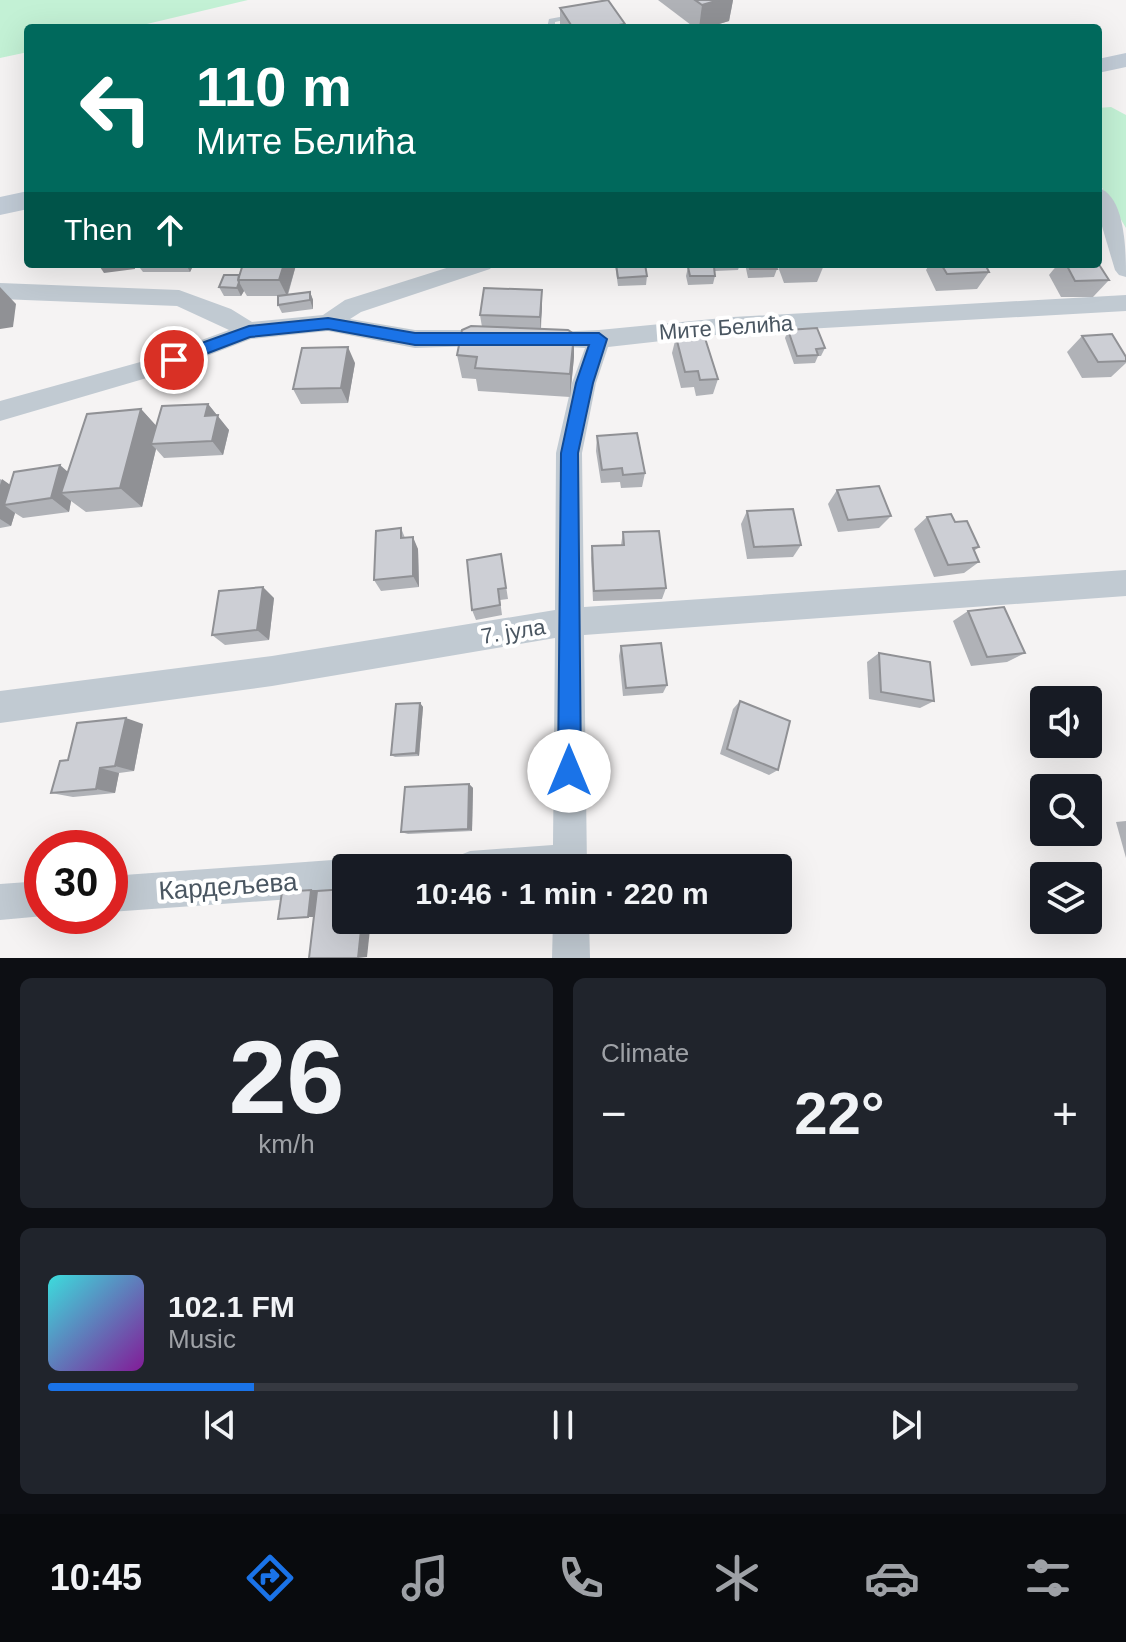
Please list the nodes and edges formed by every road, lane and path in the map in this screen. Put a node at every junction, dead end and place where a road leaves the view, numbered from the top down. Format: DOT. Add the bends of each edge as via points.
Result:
graph roads {
  1 [pos="582,15"];
  2 [pos="552,24"];
  3 [pos="1126,60"];
  4 [pos="1102,65"];
  5 [pos="24,201"];
  6 [pos="1102,202"];
  7 [pos="0,206"];
  8 [pos="471,268"];
  9 [pos="1126,270"];
  10 [pos="0,291"];
  11 [pos="1126,303"];
  12 [pos="328,323"];
  13 [pos="249,331"];
  14 [pos="599,339"];
  15 [pos="0,411"];
  16 [pos="1126,583"];
  17 [pos="568,622"];
  18 [pos="0,707"];
  19 [pos="570,854"];
  20 [pos="332,878"];
  21 [pos="128,893"];
  22 [pos="24,900"];
  23 [pos="0,902"];
  24 [pos="571,934"];
  25 [pos="571,958"];
  1 -- 2 [label="lane"];
  3 -- 4 [label="main road"];
  5 -- 7 [label="main road"];
  6 -- 9 [label="street"];
  8 -- 12 [label="street" via="353,306"];
  10 -- 13 [label="street" via="179,298"];
  11 -- 14 [label="street, Мите Белића" via="733,325"];
  12 -- 13 [label="street"];
  12 -- 14 [label="street, Мите Белића" via="415,339"];
  13 -- 15 [label="street" via="149,369"];
  14 -- 17 [label="street" via="569,453"];
  16 -- 17 [label="street, 7. јула"];
  17 -- 18 [label="street, 7. јула" via="272,671"];
  17 -- 19 [label="street"];
  20 -- 21 [label="street, Кардељева"];
  22 -- 23 [label="street"];
  24 -- 25 [label="street"];
}
